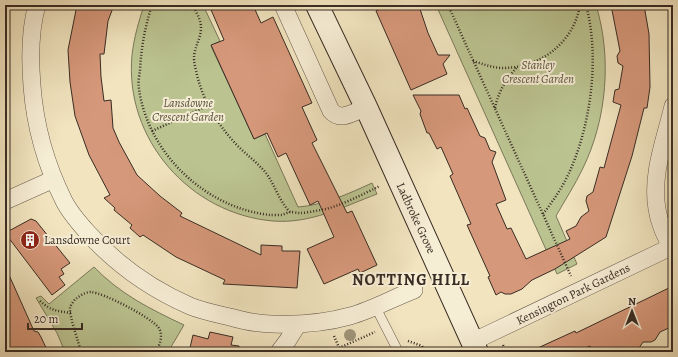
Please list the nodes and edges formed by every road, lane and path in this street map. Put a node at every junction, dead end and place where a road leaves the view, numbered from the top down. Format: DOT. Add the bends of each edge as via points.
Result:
graph roads {
  1 [pos="37,5"];
  2 [pos="152,5"];
  3 [pos="192,5"];
  4 [pos="283,5"];
  5 [pos="317,5"];
  6 [pos="448,5"];
  7 [pos="580,5"];
  8 [pos="586,5"];
  9 [pos="473,61"];
  10 [pos="517,67"];
  11 [pos="207,106"];
  12 [pos="673,106"];
  13 [pos="366,107"];
  14 [pos="495,109"];
  15 [pos="152,131"];
  16 [pos="398,178"];
  17 [pos="54,179"];
  18 [pos="5,201"];
  19 [pos="290,212"];
  20 [pos="543,214"];
  21 [pos="672,246"];
  22 [pos="414,290"];
  23 [pos="579,291"];
  24 [pos="40,301"];
  25 [pos="375,306"];
  26 [pos="71,313"];
  27 [pos="298,324"];
  28 [pos="474,347"];
  29 [pos="397,349"];
  30 [pos="81,352"];
  31 [pos="155,352"];
  32 [pos="279,352"];
  1 -- 17 [label="street" via="32,47 33,105 38,133"];
  2 -- 15 [label="path" via="140,56 139,88"];
  3 -- 11 [label="path" via="201,27 194,53 194,65"];
  4 -- 13 [label="street" via="331,111 342,116"];
  5 -- 13 [label="main road, Ladbroke Grove"];
  6 -- 9 [label="path"];
  7 -- 10 [label="path" via="568,36 557,48 547,56"];
  8 -- 20 [label="path" via="592,62 584,134 569,173"];
  9 -- 10 [label="path" via="502,68"];
  9 -- 14 [label="path"];
  10 -- 14 [label="path" via="501,88"];
  11 -- 15 [label="path"];
  11 -- 19 [label="path" via="236,144 266,174"];
  12 -- 21 [label="street" via="655,181 657,210 662,230"];
  13 -- 16 [label="main road, Ladbroke Grove"];
  14 -- 20 [label="path"];
  15 -- 19 [label="path" via="167,156 184,174 224,202 270,215"];
  16 -- 19 [label="path" via="322,210"];
  16 -- 28 [label="main road, Ladbroke Grove"];
  17 -- 18 [label="street"];
  17 -- 27 [label="street" via="79,223 97,243 118,263 168,295 191,306 247,321"];
  20 -- 23 [label="path"];
  21 -- 23 [label="street, Kensington Park Gardens"];
  22 -- 25 [label="street"];
  23 -- 28 [label="street, Kensington Park Gardens"];
  24 -- 26 [label="path" via="54,311"];
  25 -- 27 [label="street" via="326,321"];
  25 -- 29 [label="lane"];
  26 -- 30 [label="path"];
  26 -- 31 [label="path" via="70,307 80,295 90,292 114,299 159,328 161,337"];
  27 -- 32 [label="street"];
}
